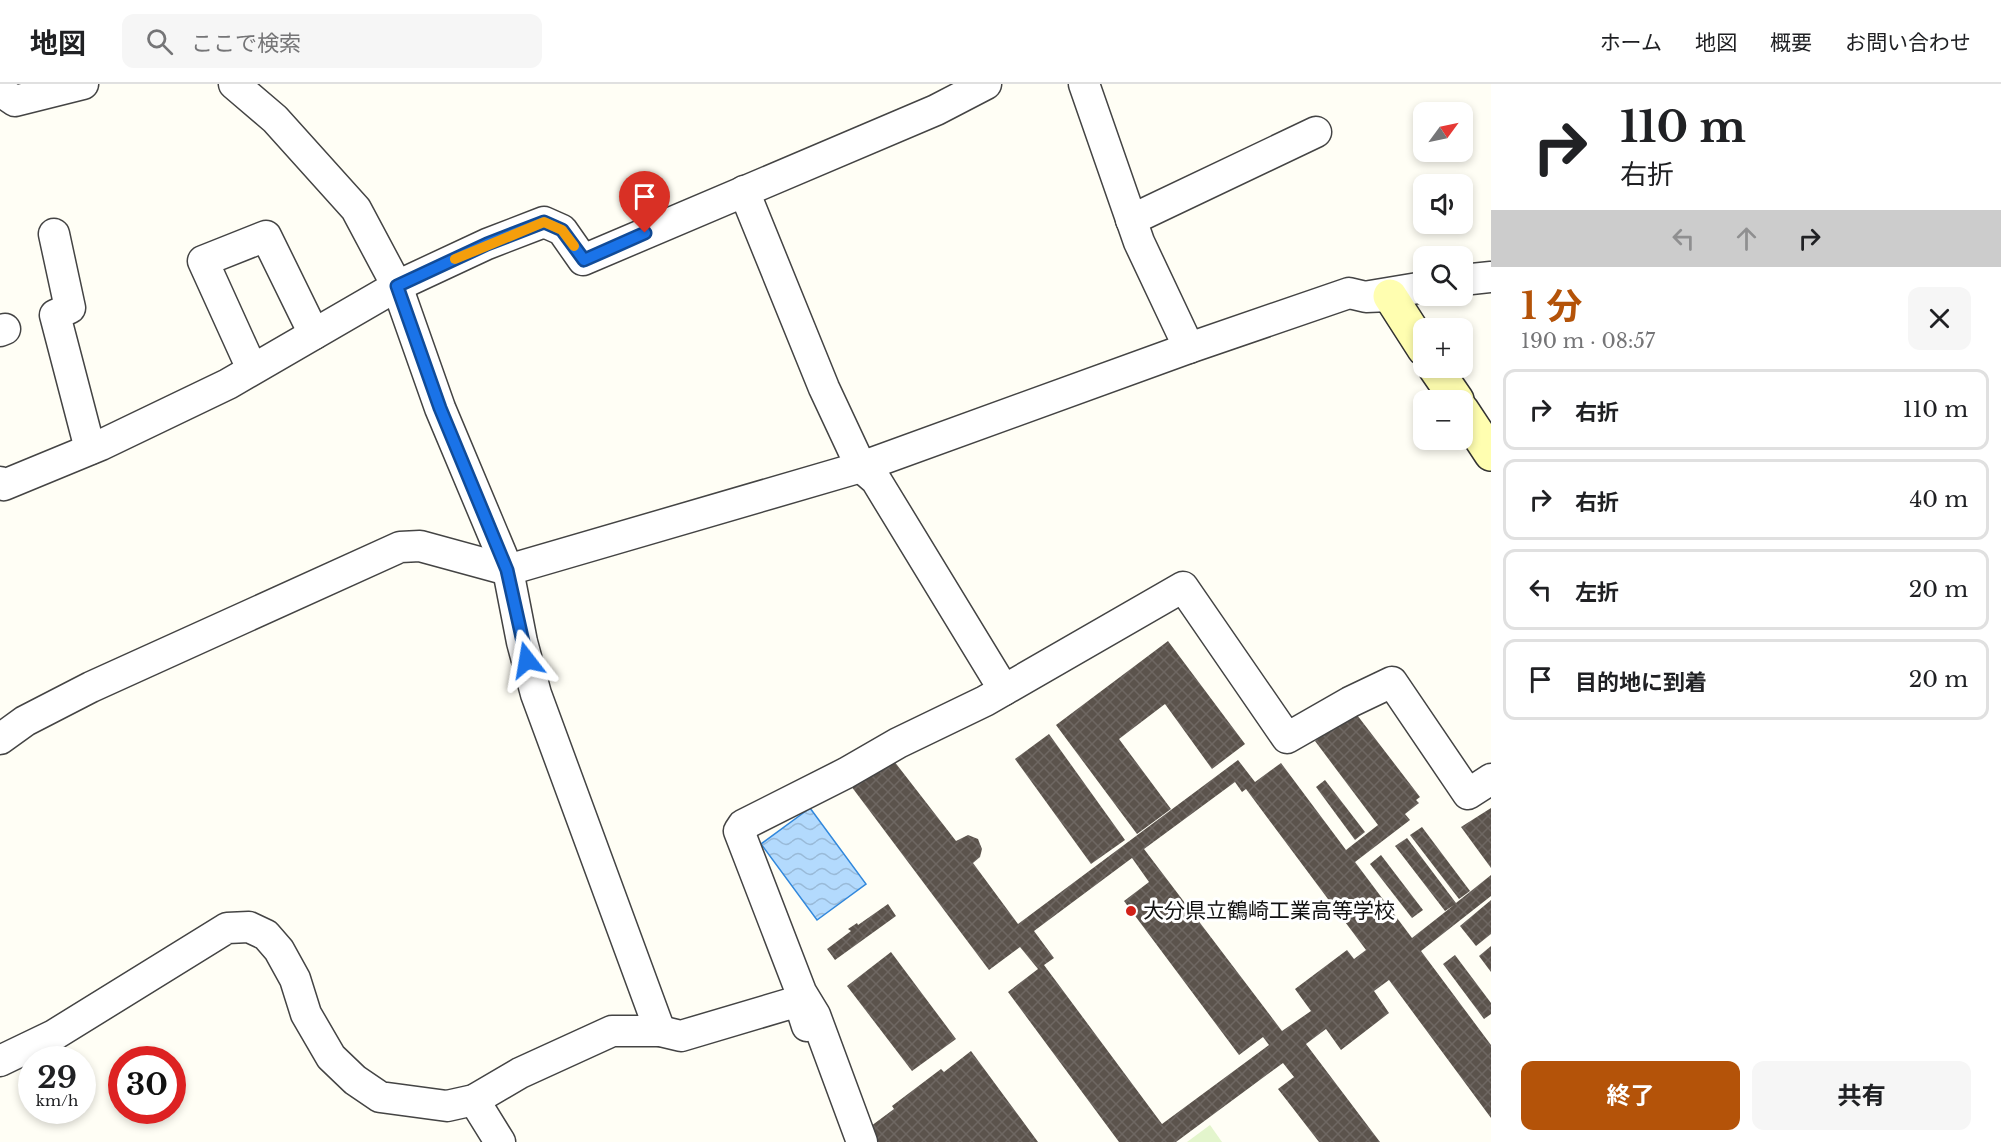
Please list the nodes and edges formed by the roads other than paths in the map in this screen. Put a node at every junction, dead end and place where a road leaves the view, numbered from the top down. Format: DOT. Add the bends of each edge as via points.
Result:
graph roads {
  1 [pos="83,84"];
  2 [pos="234,84"];
  3 [pos="986,84"];
  4 [pos="1084,84"];
  5 [pos="5,104"];
  6 [pos="1316,132"];
  7 [pos="744,191"];
  8 [pos="1131,220"];
  9 [pos="54,234"];
  10 [pos="1491,277"];
  11 [pos="1473,279"];
  12 [pos="397,286"];
  13 [pos="1413,288"];
  14 [pos="1378,296"];
  15 [pos="314,334"];
  16 [pos="1413,336"];
  17 [pos="1189,348"];
  18 [pos="252,369"];
  19 [pos="1473,427"];
  20 [pos="90,449"];
  21 [pos="1491,454"];
  22 [pos="861,467"];
  23 [pos="0,482"];
  24 [pos="507,570"];
  25 [pos="1004,690"];
  26 [pos="0,739"];
  27 [pos="1491,779"];
  28 [pos="660,1031"];
  29 [pos="0,1061"];
  30 [pos="474,1100"];
  31 [pos="500,1142"];
  32 [pos="849,1142"];
  33 [pos="862,1142"];
  1 -- 5 [label="street"];
  2 -- 12 [label="street" via="275,119 356,209"];
  3 -- 7 [label="street" via="936,110"];
  4 -- 8 [label="street"];
  6 -- 8 [label="street"];
  7 -- 12 [label="street" via="584,260 562,230 544,222"];
  7 -- 22 [label="street" via="824,388"];
  8 -- 17 [label="street"];
  9 -- 20 [label="street" via="70,308 55,315"];
  10 -- 11 [label="street"];
  12 -- 15 [label="street"];
  12 -- 24 [label="street" via="440,408"];
  13 -- 14 [label="street"];
  14 -- 16 [label="street"];
  14 -- 17 [label="street" via="1349,293"];
  15 -- 18 [label="street"];
  15 -- 18 [label="street" via="266,236 203,261"];
  17 -- 22 [label="street"];
  18 -- 20 [label="street"];
  19 -- 21 [label="street"];
  20 -- 23 [label="street" via="4,485"];
  22 -- 24 [label="street"];
  22 -- 25 [label="street" via="876,480"];
  24 -- 26 [label="street" via="420,546 400,547 91,687 25,721"];
  24 -- 28 [label="street" via="536,694"];
  25 -- 27 [label="street" via="1183,587 1287,738 1392,682 1468,794"];
  25 -- 33 [label="street" via="742,825 739,831 801,992 815,1015"];
  28 -- 30 [label="street" via="612,1031 520,1072"];
  28 -- 32 [label="street" via="681,1036 799,1001"];
  29 -- 30 [label="street" via="54,1035 227,927 249,927 266,935 279,950 295,979 306,1014 331,1057 355,1080 380,1097 447,1106"];
  30 -- 31 [label="street"];
}
